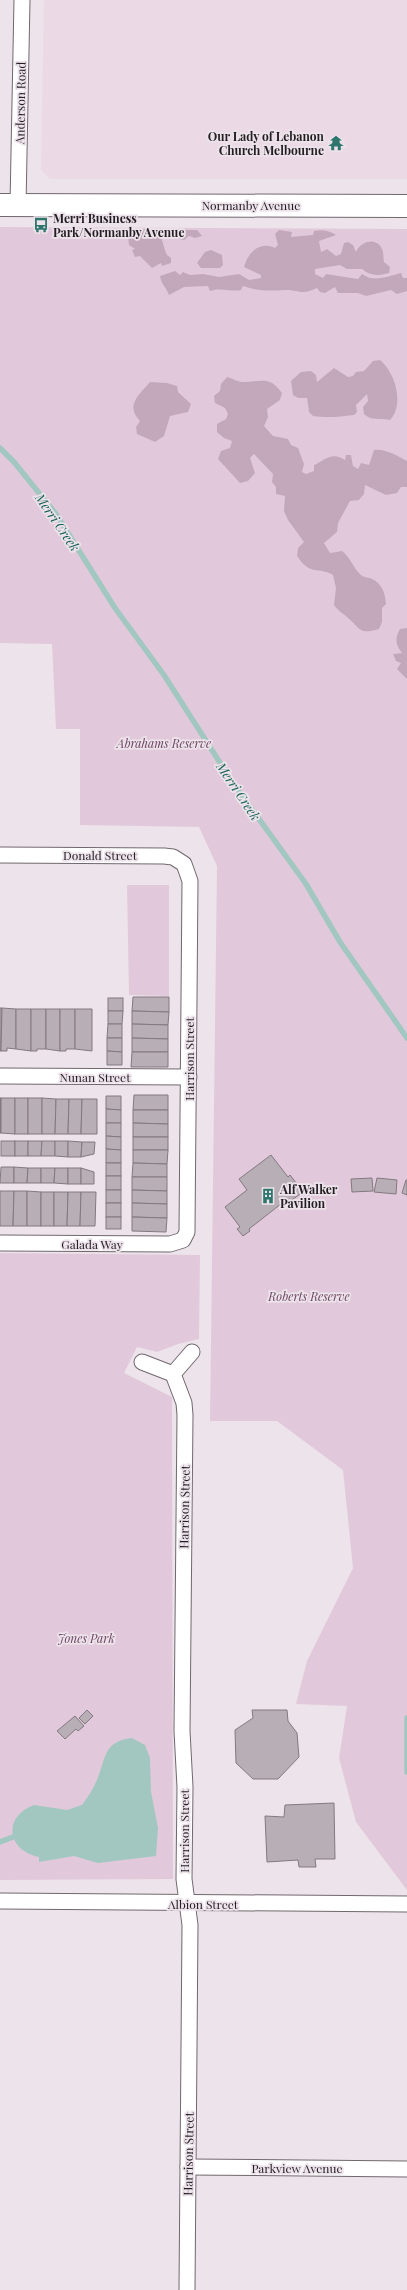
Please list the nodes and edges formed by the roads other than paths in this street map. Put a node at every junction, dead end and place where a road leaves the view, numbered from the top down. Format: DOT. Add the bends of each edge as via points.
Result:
graph roads {
  1 [pos="22,0"];
  2 [pos="9,205"];
  3 [pos="407,206"];
  4 [pos="0,855"];
  5 [pos="190,877"];
  6 [pos="0,1076"];
  7 [pos="189,1077"];
  8 [pos="183,1240"];
  9 [pos="0,1243"];
  10 [pos="192,1352"];
  11 [pos="142,1362"];
  12 [pos="173,1374"];
  13 [pos="0,1901"];
  14 [pos="187,1903"];
  15 [pos="407,1904"];
  16 [pos="188,2167"];
  17 [pos="407,2168"];
  18 [pos="187,2290"];
  1 -- 2 [label="street, Anderson Road"];
  2 -- 3 [label="main road, Normanby Avenue"];
  4 -- 5 [label="street, Donald Street" via="173,857 184,864"];
  5 -- 7 [label="street, Harrison Street"];
  6 -- 7 [label="street, Nunan Street"];
  7 -- 8 [label="street, Harrison Street" via="187,1228"];
  8 -- 9 [label="street, Galada Way" via="170,1244"];
  10 -- 12 [label="street"];
  11 -- 12 [label="street"];
  12 -- 14 [label="street, Harrison Street" via="184,1403 185,1415 182,1731 184,1879"];
  13 -- 14 [label="street, Albion Street"];
  14 -- 15 [label="street, Albion Street"];
  14 -- 16 [label="street, Harrison Street" via="190,1925"];
  16 -- 17 [label="street, Parkview Avenue"];
  16 -- 18 [label="street, Harrison Street"];
}
